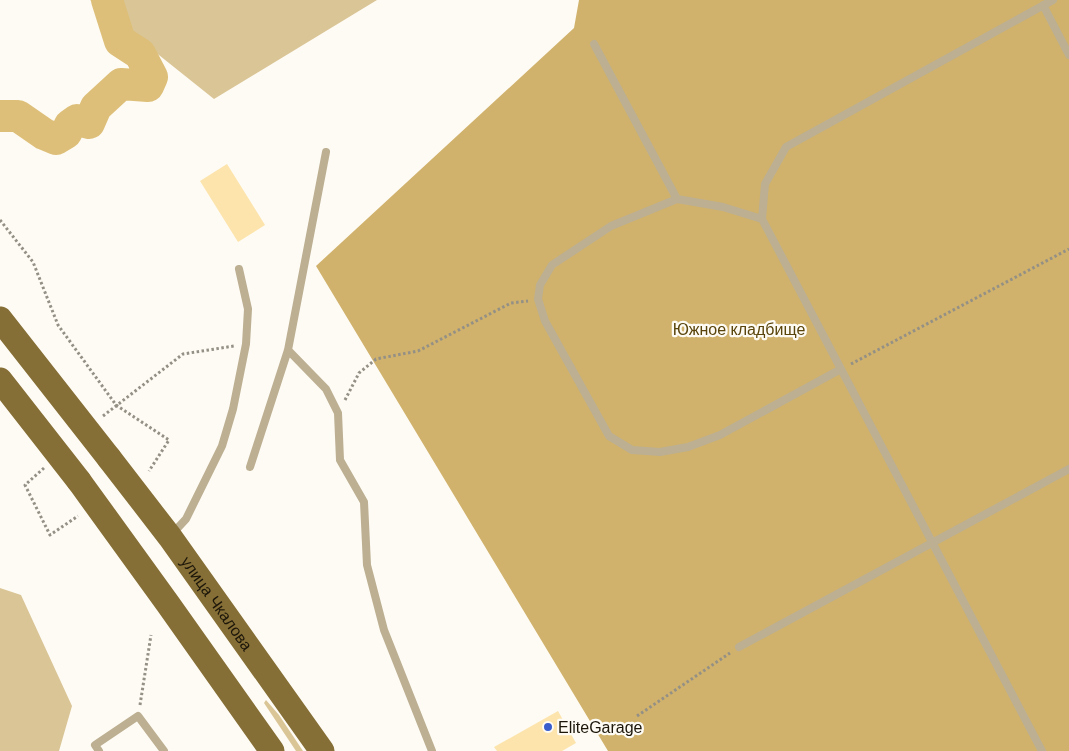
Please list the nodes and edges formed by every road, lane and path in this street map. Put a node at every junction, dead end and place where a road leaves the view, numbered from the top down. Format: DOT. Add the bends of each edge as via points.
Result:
graph roads {
  1 [pos="1053,0"];
  2 [pos="1043,5"];
  3 [pos="594,44"];
  4 [pos="1069,55"];
  5 [pos="326,152"];
  6 [pos="677,199"];
  7 [pos="762,219"];
  8 [pos="0,220"];
  9 [pos="1069,250"];
  10 [pos="239,269"];
  11 [pos="538,300"];
  12 [pos="0,319"];
  13 [pos="288,350"];
  14 [pos="841,369"];
  15 [pos="0,380"];
  16 [pos="338,413"];
  17 [pos="250,467"];
  18 [pos="1069,469"];
  19 [pos="149,471"];
  20 [pos="170,536"];
  21 [pos="933,543"];
  22 [pos="151,635"];
  23 [pos="739,647"];
  24 [pos="138,716"];
  25 [pos="637,716"];
  26 [pos="99,751"];
  27 [pos="164,751"];
  28 [pos="272,751"];
  29 [pos="322,751"];
  30 [pos="432,751"];
  31 [pos="1042,751"];
  1 -- 2 [label="lane"];
  2 -- 4 [label="lane"];
  2 -- 7 [label="lane" via="786,147 764,184"];
  3 -- 6 [label="lane"];
  5 -- 13 [label="lane"];
  6 -- 7 [label="lane" via="723,207"];
  6 -- 11 [label="lane" via="611,226 552,265 540,285"];
  7 -- 14 [label="lane"];
  8 -- 19 [label="path" via="33,262 58,325 116,405 170,440"];
  9 -- 14 [label="path"];
  10 -- 20 [label="lane" via="248,309 247,335 233,409 222,446 196,500 186,519"];
  11 -- 14 [label="lane" via="545,321 609,436 632,450 660,452 720,436"];
  11 -- 16 [label="path" via="511,303 418,351 376,359 360,373"];
  12 -- 20 [label="main road, улица Чкалова, bridge"];
  13 -- 16 [label="lane" via="326,389"];
  13 -- 17 [label="lane"];
  14 -- 21 [label="lane"];
  15 -- 28 [label="main road, bridge" via="79,481"];
  16 -- 30 [label="lane" via="340,460 364,502 367,565 384,630"];
  18 -- 21 [label="lane"];
  20 -- 29 [label="main road, улица Чкалова"];
  21 -- 23 [label="lane"];
  21 -- 31 [label="lane"];
  22 -- 24 [label="path"];
  23 -- 25 [label="path"];
  24 -- 26 [label="lane" via="95,745"];
  24 -- 27 [label="lane"];
}
